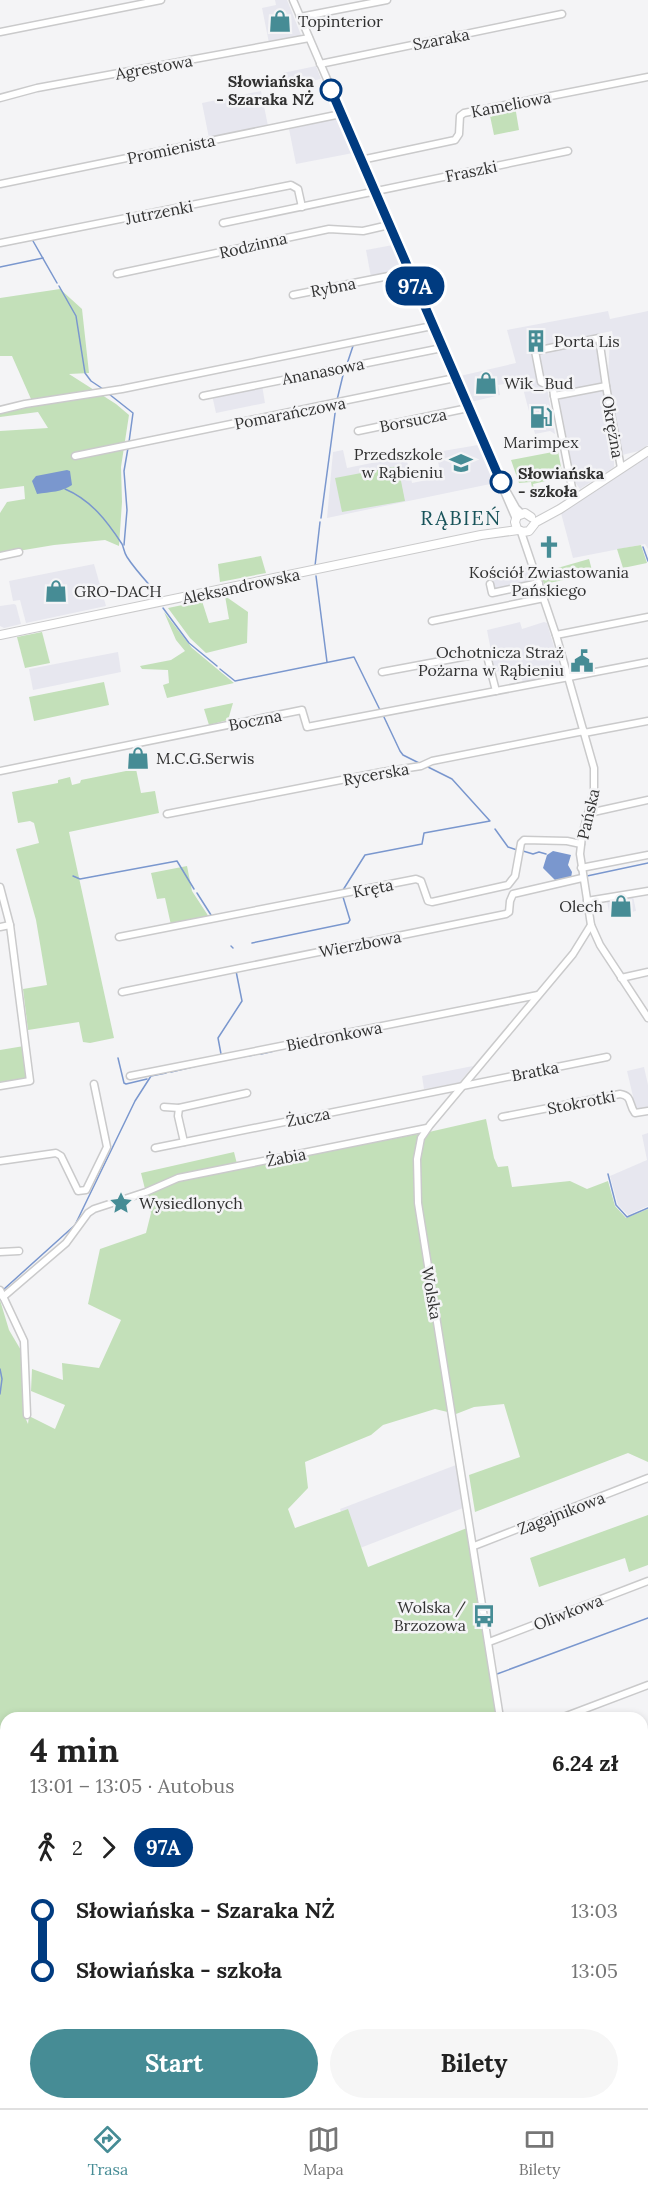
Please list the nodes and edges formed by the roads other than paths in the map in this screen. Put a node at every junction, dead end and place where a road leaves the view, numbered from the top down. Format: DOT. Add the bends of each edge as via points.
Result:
graph roads {
  1 [pos="161,0"];
  2 [pos="292,0"];
  3 [pos="387,0"];
  4 [pos="562,14"];
  5 [pos="300,17"];
  6 [pos="0,32"];
  7 [pos="309,38"];
  8 [pos="320,64"];
  9 [pos="648,77"];
  10 [pos="0,98"];
  11 [pos="341,114"];
  12 [pos="568,151"];
  13 [pos="361,160"];
  14 [pos="0,184"];
  15 [pos="375,191"];
  16 [pos="302,207"];
  17 [pos="223,223"];
  18 [pos="389,225"];
  19 [pos="0,243"];
  20 [pos="409,272"];
  21 [pos="117,274"];
  22 [pos="293,295"];
  23 [pos="432,326"];
  24 [pos="442,348"];
  25 [pos="455,378"];
  26 [pos="606,386"];
  27 [pos="203,396"];
  28 [pos="554,396"];
  29 [pos="468,408"];
  30 [pos="0,410"];
  31 [pos="358,431"];
  32 [pos="648,451"];
  33 [pos="75,456"];
  34 [pos="621,468"];
  35 [pos="574,498"];
  36 [pos="523,523"];
  37 [pos="19,552"];
  38 [pos="0,556"];
  39 [pos="539,583"];
  40 [pos="490,584"];
  41 [pos="544,598"];
  42 [pos="648,617"];
  43 [pos="432,621"];
  44 [pos="0,635"];
  45 [pos="556,635"];
  46 [pos="648,662"];
  47 [pos="382,672"];
  48 [pos="568,678"];
  49 [pos="496,691"];
  50 [pos="648,721"];
  51 [pos="584,732"];
  52 [pos="0,771"];
  53 [pos="648,800"];
  54 [pos="589,813"];
  55 [pos="167,814"];
  56 [pos="581,844"];
  57 [pos="648,855"];
  58 [pos="580,868"];
  59 [pos="582,878"];
  60 [pos="0,887"];
  61 [pos="648,891"];
  62 [pos="587,901"];
  63 [pos="10,925"];
  64 [pos="591,925"];
  65 [pos="0,927"];
  66 [pos="118,937"];
  67 [pos="648,972"];
  68 [pos="621,978"];
  69 [pos="122,992"];
  70 [pos="538,995"];
  71 [pos="648,1018"];
  72 [pos="607,1056"];
  73 [pos="129,1076"];
  74 [pos="94,1084"];
  75 [pos="0,1086"];
  76 [pos="462,1086"];
  77 [pos="247,1094"];
  78 [pos="164,1107"];
  79 [pos="179,1108"];
  80 [pos="648,1111"];
  81 [pos="502,1118"];
  82 [pos="427,1128"];
  83 [pos="184,1142"];
  84 [pos="155,1148"];
  85 [pos="0,1161"];
  86 [pos="20,1251"];
  87 [pos="0,1252"];
  88 [pos="1,1293"];
  89 [pos="27,1414"];
  90 [pos="648,1478"];
  91 [pos="474,1546"];
  92 [pos="648,1581"];
  93 [pos="489,1642"];
  94 [pos="648,1684"];
  95 [pos="499,1712"];
  96 [pos="576,1712"];
  1 -- 6 [label="street"];
  2 -- 5 [label="street, Pańska"];
  3 -- 5 [label="street"];
  4 -- 8 [label="street, Szaraka"];
  5 -- 7 [label="street, Pańska"];
  7 -- 8 [label="street, Pańska"];
  7 -- 10 [label="street, Agrestowa"];
  8 -- 11 [label="street, Pańska"];
  9 -- 13 [label="street, Kameliowa" via="464,113 455,140"];
  11 -- 13 [label="street, Pańska"];
  11 -- 14 [label="street, Promienista"];
  12 -- 15 [label="street, Fraszki"];
  13 -- 15 [label="street, Pańska"];
  15 -- 16 [label="street"];
  15 -- 18 [label="street, Pańska"];
  16 -- 17 [label="street"];
  16 -- 19 [label="street, Jutrzenki" via="298,189 291,185"];
  18 -- 20 [label="street, Pańska"];
  18 -- 21 [label="street, Rodzinna" via="363,231 329,229"];
  20 -- 22 [label="street, Rybna"];
  20 -- 23 [label="street, Pańska"];
  23 -- 24 [label="street, Pańska"];
  23 -- 30 [label="street"];
  24 -- 25 [label="street, Pańska"];
  24 -- 27 [label="street, Ananasowa"];
  25 -- 29 [label="street, Pańska"];
  25 -- 33 [label="street, Pomarańczowa"];
  26 -- 28 [label="street, Okrężna"];
  26 -- 28 [label="street, Okrężna" via="599,338 535,351 541,382 553,388"];
  26 -- 34 [label="street, Okrężna"];
  28 -- 35 [label="street, Okrężna"];
  29 -- 31 [label="street, Borsucza"];
  29 -- 36 [label="street, Pańska"];
  32 -- 34 [label="main road, Aleksandrowska"];
  34 -- 35 [label="main road, Aleksandrowska"];
  35 -- 36 [label="main road, Aleksandrowska" via="560,509"];
  36 -- 39 [label="street, Pańska"];
  36 -- 44 [label="main road, Aleksandrowska"];
  37 -- 38 [label="street"];
  39 -- 40 [label="street" via="492,593"];
  39 -- 41 [label="street, Pańska"];
  41 -- 43 [label="street"];
  41 -- 45 [label="street, Pańska"];
  42 -- 45 [label="street"];
  45 -- 48 [label="street, Pańska"];
  46 -- 48 [label="street, Boczna"];
  47 -- 49 [label="street" via="484,653"];
  48 -- 49 [label="street, Boczna"];
  48 -- 51 [label="street, Pańska"];
  49 -- 52 [label="street, Boczna" via="307,727 302,710"];
  50 -- 51 [label="street, Rycerska"];
  51 -- 54 [label="street, Pańska" via="596,780"];
  51 -- 55 [label="street, Rycerska"];
  53 -- 54 [label="street"];
  54 -- 56 [label="street, Pańska"];
  56 -- 58 [label="street, Pańska"];
  56 -- 66 [label="street, Kręta" via="524,840 515,876 508,885 432,902 416,879"];
  57 -- 58 [label="street"];
  58 -- 59 [label="street, Pańska"];
  59 -- 62 [label="street, Pańska"];
  59 -- 69 [label="street, Wierzbowa" via="513,894 506,914"];
  60 -- 63 [label="street"];
  61 -- 62 [label="street"];
  62 -- 64 [label="street, Pańska"];
  63 -- 65 [label="street"];
  63 -- 75 [label="street" via="30,1081"];
  64 -- 68 [label="street, Pańska"];
  64 -- 70 [label="street, Wolska"];
  67 -- 68 [label="street"];
  68 -- 71 [label="street, Pańska"];
  70 -- 73 [label="street, Biedronkowa"];
  70 -- 76 [label="street, Wolska"];
  72 -- 76 [label="street, Bratka"];
  74 -- 85 [label="street" via="108,1147 86,1190 78,1191 56,1153"];
  76 -- 82 [label="street, Wolska"];
  76 -- 83 [label="street, Żucza"];
  77 -- 79 [label="street"];
  78 -- 79 [label="street"];
  79 -- 83 [label="street"];
  80 -- 81 [label="street, Stokrotki" via="634,1113 630,1099 620,1094"];
  82 -- 88 [label="street, Żabia" via="178,1178 94,1209 66,1243"];
  82 -- 91 [label="street, Wolska" via="417,1159 418,1203"];
  83 -- 84 [label="street, Żucza"];
  86 -- 87 [label="street"];
  88 -- 89 [label="street" via="24,1341"];
  90 -- 91 [label="street, Zagajnikowa"];
  91 -- 93 [label="street, Wolska"];
  92 -- 93 [label="street, Oliwkowa"];
  93 -- 95 [label="street, Wolska"];
  94 -- 96 [label="street"];
}
